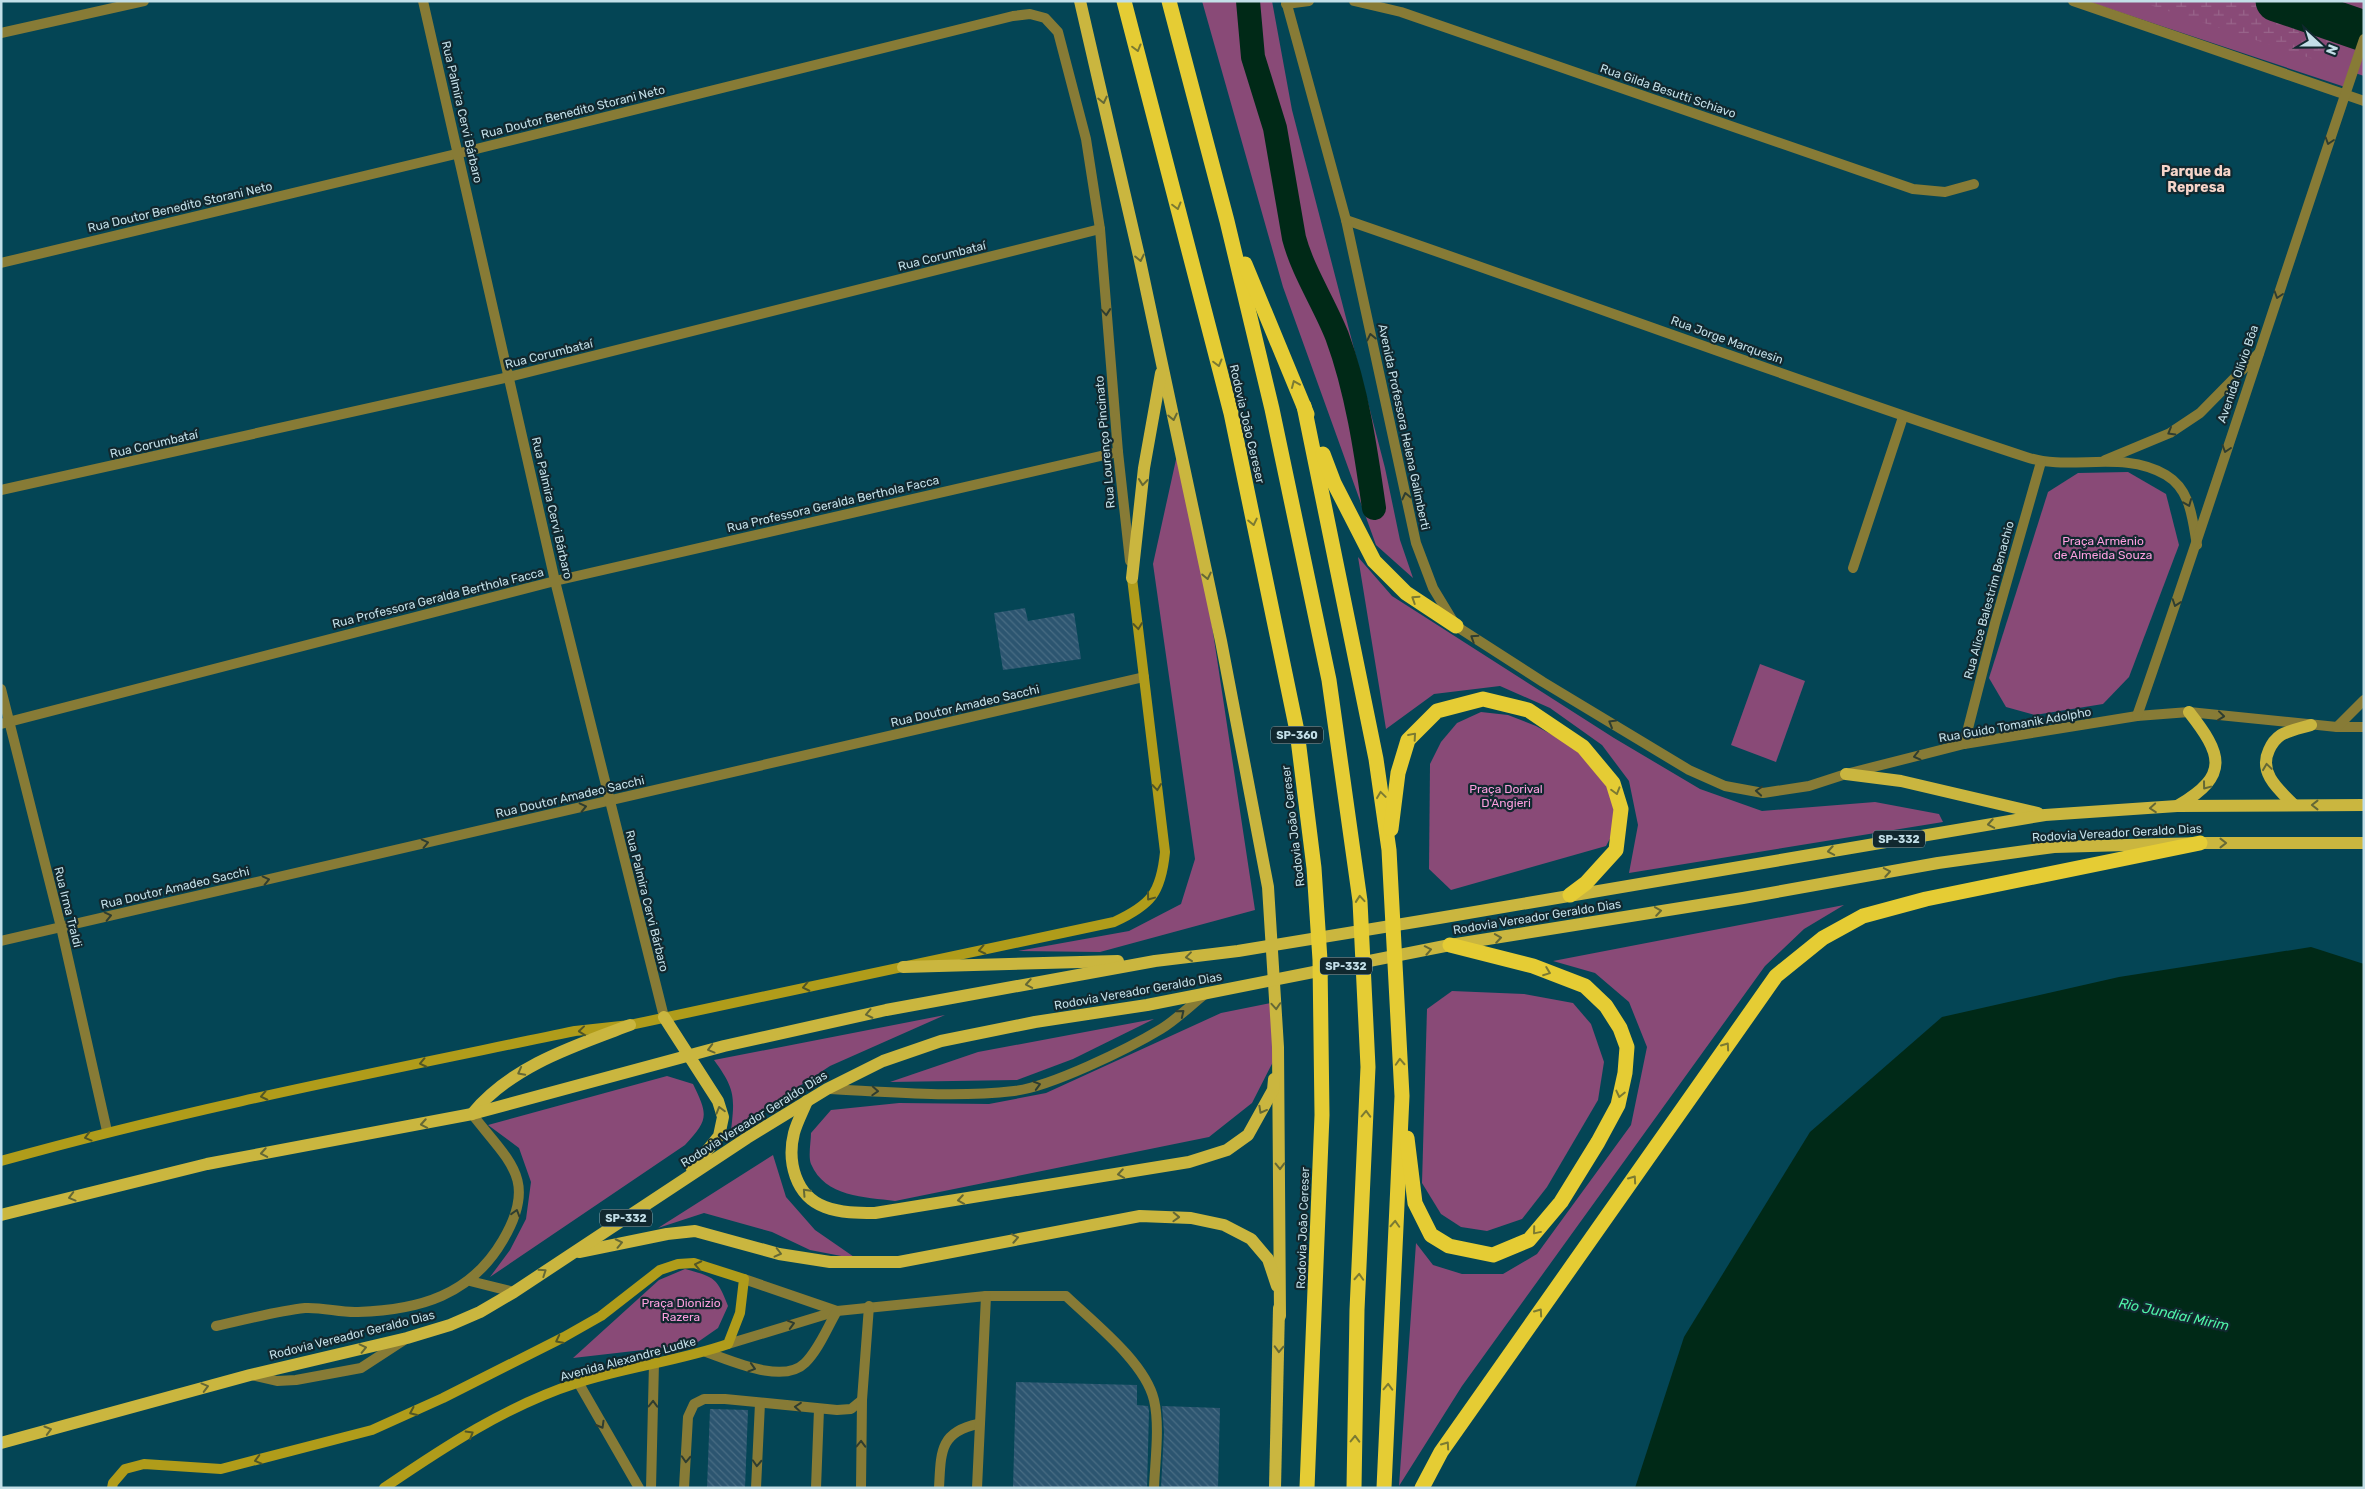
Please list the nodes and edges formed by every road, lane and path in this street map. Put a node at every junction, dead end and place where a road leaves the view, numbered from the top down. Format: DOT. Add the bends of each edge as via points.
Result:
graph roads {
  1 [pos="144,1"];
  2 [pos="424,1"];
  3 [pos="1080,1"];
  4 [pos="1124,1"];
  5 [pos="1169,1"];
  6 [pos="1309,1"];
  7 [pos="1354,1"];
  8 [pos="2073,1"];
  9 [pos="1286,3"];
  10 [pos="1058,32"];
  11 [pos="1,33"];
  12 [pos="2364,39"];
  13 [pos="2345,94"];
  14 [pos="2364,101"];
  15 [pos="460,154"];
  16 [pos="1974,184"];
  17 [pos="1346,220"];
  18 [pos="1227,221"];
  19 [pos="1100,229"];
  20 [pos="1,263"];
  21 [pos="2259,353"];
  22 [pos="1162,365"];
  23 [pos="509,377"];
  24 [pos="1304,406"];
  25 [pos="1903,417"];
  26 [pos="1118,452"];
  27 [pos="2104,460"];
  28 [pos="2041,462"];
  29 [pos="1,490"];
  30 [pos="2197,545"];
  31 [pos="1853,568"];
  32 [pos="1132,578"];
  33 [pos="556,581"];
  34 [pos="1456,626"];
  35 [pos="1144,677"];
  36 [pos="1,689"];
  37 [pos="2364,700"];
  38 [pos="2189,712"];
  39 [pos="2137,716"];
  40 [pos="5,723"];
  41 [pos="2311,725"];
  42 [pos="2337,727"];
  43 [pos="2364,727"];
  44 [pos="1964,744"];
  45 [pos="1654,748"];
  46 [pos="1846,774"];
  47 [pos="608,801"];
  48 [pos="2294,805"];
  49 [pos="2364,805"];
  50 [pos="2177,806"];
  51 [pos="2046,815"];
  52 [pos="2200,843"];
  53 [pos="2364,843"];
  54 [pos="1389,850"];
  55 [pos="1570,896"];
  56 [pos="61,927"];
  57 [pos="1,941"];
  58 [pos="1450,945"];
  59 [pos="1155,961"];
  60 [pos="903,966"];
  61 [pos="1206,993"];
  62 [pos="664,1017"];
  63 [pos="630,1026"];
  64 [pos="1278,1047"];
  65 [pos="687,1055"];
  66 [pos="827,1089"];
  67 [pos="1402,1096"];
  68 [pos="808,1101"];
  69 [pos="472,1114"];
  70 [pos="108,1131"];
  71 [pos="1,1161"];
  72 [pos="683,1180"];
  73 [pos="1,1216"];
  74 [pos="571,1253"];
  75 [pos="744,1279"];
  76 [pos="470,1281"];
  77 [pos="514,1292"];
  78 [pos="986,1296"];
  79 [pos="869,1306"];
  80 [pos="837,1311"];
  81 [pos="1280,1316"];
  82 [pos="216,1326"];
  83 [pos="407,1338"];
  84 [pos="728,1344"];
  85 [pos="706,1352"];
  86 [pos="654,1364"];
  87 [pos="250,1374"];
  88 [pos="578,1382"];
  89 [pos="862,1400"];
  90 [pos="760,1403"];
  91 [pos="819,1409"];
  92 [pos="978,1424"];
  93 [pos="1,1443"];
  94 [pos="112,1488"];
  95 [pos="384,1488"];
  96 [pos="639,1488"];
  97 [pos="651,1488"];
  98 [pos="684,1488"];
  99 [pos="756,1488"];
  100 [pos="816,1488"];
  101 [pos="861,1488"];
  102 [pos="939,1488"];
  103 [pos="977,1488"];
  104 [pos="1154,1488"];
  105 [pos="1275,1488"];
  106 [pos="1306,1488"];
  107 [pos="1354,1488"];
  108 [pos="1384,1488"];
  109 [pos="1422,1488"];
  1 -- 11 [label="street"];
  2 -- 15 [label="street, Rua Palmira Cervi Bárbaro"];
  3 -- 22 [label="main road, one-way"];
  4 -- 106 [label="highway, Rodovia João Cereser / SP-360, one-way" via="1231,412 1297,731 1314,868 1320,960 1322,1115"];
  5 -- 18 [label="highway, SP-360"];
  6 -- 9 [label="street"];
  7 -- 16 [label="street, Rua Gilda Besutti Schiavo" via="1410,16 1913,188 1945,192"];
  8 -- 13 [label="street"];
  9 -- 17 [label="street, Avenida Professora Helena Galimberti"];
  10 -- 15 [label="street, Rua Doutor Benedito Storani Neto" via="1045,18 1030,14 1013,16"];
  10 -- 19 [label="street, Rua Lourenço Pincinato" via="1086,139"];
  12 -- 13 [label="street, Avenida Olívio Bôa"];
  13 -- 14 [label="street"];
  13 -- 21 [label="street, Avenida Olívio Bôa, one-way"];
  15 -- 20 [label="street, Rua Doutor Benedito Storani Neto"];
  15 -- 23 [label="street, Rua Palmira Cervi Bárbaro"];
  17 -- 25 [label="street, Rua Jorge Marquesin"];
  34 -- 17 [label="street, Avenida Professora Helena Galimberti, one-way" via="1433,588 1416,543"];
  24 -- 18 [label="highway, one-way"];
  107 -- 18 [label="highway, SP-360, one-way" via="1357,1310 1368,1067 1360,901 1329,680 1272,409"];
  19 -- 23 [label="street, Rua Corumbataí"];
  19 -- 26 [label="street, Rua Lourenço Pincinato, one-way"];
  21 -- 27 [label="street, Rua Jorge Marquesin, one-way" via="2193,418 2170,433"];
  21 -- 30 [label="street, Avenida Olívio Bôa, one-way" via="2225,450"];
  22 -- 32 [label="main road, one-way" via="1144,468"];
  22 -- 64 [label="main road, one-way" via="1221,641 1268,887"];
  23 -- 29 [label="street, Rua Corumbataí"];
  23 -- 33 [label="street, Rua Palmira Cervi Bárbaro"];
  34 -- 24 [label="highway, one-way" via="1406,593 1374,561 1334,484"];
  54 -- 24 [label="highway, one-way" via="1376,759"];
  25 -- 28 [label="street, Rua Jorge Marquesin"];
  25 -- 31 [label="street"];
  26 -- 32 [label="street, Rua Lourenço Pincinato"];
  26 -- 33 [label="street, Rua Professora Geralda Berthola Facca"];
  27 -- 28 [label="street, Rua Jorge Marquesin"];
  27 -- 30 [label="street, Rua Jorge Marquesin, one-way" via="2139,465 2163,473 2180,484 2191,511"];
  28 -- 44 [label="street, Rua Alice Balestrim Benachio" via="1994,623"];
  30 -- 39 [label="street, Avenida Olívio Bôa, one-way"];
  32 -- 35 [label="main road, Rua Lourenço Pincinato, one-way"];
  33 -- 40 [label="street, Rua Professora Geralda Berthola Facca"];
  33 -- 47 [label="street, Rua Palmira Cervi Bárbaro"];
  45 -- 34 [label="street, Avenida Professora Helena Galimberti, one-way"];
  35 -- 47 [label="street, Rua Doutor Amadeo Sacchi"];
  35 -- 60 [label="main road, Rua Lourenço Pincinato, one-way" via="1165,852 1158,887 1149,901 1114,922"];
  36 -- 40 [label="street, Rua Irma Traldi"];
  37 -- 42 [label="street"];
  38 -- 39 [label="street, Rua Guido Tomanik Adolpho"];
  38 -- 41 [label="street, Rua Guido Tomanik Adolpho, one-way"];
  38 -- 50 [label="main road, one-way" via="2206,734 2216,764 2210,781 2200,793"];
  39 -- 44 [label="street, Rua Guido Tomanik Adolpho"];
  40 -- 56 [label="street, Rua Irma Traldi"];
  41 -- 42 [label="street, Rua Guido Tomanik Adolpho"];
  48 -- 41 [label="main road, one-way" via="2269,778 2266,756 2272,742 2282,735"];
  42 -- 43 [label="street, Rua Guido Tomanik Adolpho"];
  44 -- 46 [label="street, Rua Guido Tomanik Adolpho, one-way"];
  46 -- 45 [label="street, Rua Guido Tomanik Adolpho, one-way" via="1809,786 1763,793 1725,786"];
  46 -- 51 [label="main road" via="1901,781"];
  56 -- 47 [label="street, Rua Doutor Amadeo Sacchi, one-way"];
  47 -- 62 [label="street, Rua Palmira Cervi Bárbaro"];
  49 -- 48 [label="main road, Rodovia Vereador Geraldo Dias / SP-332, one-way"];
  48 -- 50 [label="main road, Rodovia Vereador Geraldo Dias / SP-332"];
  50 -- 51 [label="main road, Rodovia Vereador Geraldo Dias / SP-332, one-way"];
  51 -- 55 [label="main road, Rodovia Vereador Geraldo Dias / SP-332, one-way"];
  52 -- 53 [label="main road, Rodovia Vereador Geraldo Dias / SP-332, one-way"];
  58 -- 52 [label="main road, Rodovia Vereador Geraldo Dias / SP-332, one-way" via="1938,863 2054,847"];
  109 -- 52 [label="highway, one-way" via="1441,1452 1776,976 1823,938 1863,916 1926,899"];
  54 -- 55 [label="highway, one-way" via="1398,773 1408,740 1431,716 1437,711 1483,699 1528,710 1584,746 1613,782 1621,809 1616,850"];
  67 -- 54 [label="highway, one-way"];
  55 -- 59 [label="main road, Rodovia Vereador Geraldo Dias / SP-332, one-way" via="1238,951"];
  56 -- 57 [label="street, Rua Doutor Amadeo Sacchi"];
  56 -- 70 [label="street, Rua Irma Traldi"];
  61 -- 58 [label="main road, Rodovia Vereador Geraldo Dias / SP-332, one-way"];
  58 -- 67 [label="highway, one-way" via="1532,966 1585,986 1606,1006 1627,1047 1618,1104 1561,1202 1529,1240 1493,1255 1449,1246 1431,1234 1415,1204"];
  59 -- 60 [label="main road"];
  59 -- 65 [label="main road, Rodovia Vereador Geraldo Dias / SP-332, one-way" via="886,1010"];
  60 -- 62 [label="main road, Rua Lourenço Pincinato, one-way"];
  61 -- 66 [label="main road, Rodovia Vereador Geraldo Dias / SP-332" via="941,1041 883,1061"];
  66 -- 61 [label="street, one-way" via="923,1093 1016,1091 1082,1068 1161,1029"];
  62 -- 63 [label="main road, Rua Lourenço Pincinato"];
  62 -- 65 [label="main road"];
  63 -- 69 [label="main road, one-way" via="573,1046 515,1075 485,1098"];
  63 -- 70 [label="main road, Rua Lourenço Pincinato, one-way" via="575,1031"];
  64 -- 68 [label="main road, one-way" via="1272,1090 1248,1135 1227,1150 1189,1162 874,1213 848,1213 824,1207 806,1195 795,1178 790,1155 794,1132"];
  64 -- 81 [label="main road, one-way"];
  65 -- 69 [label="main road, Rodovia Vereador Geraldo Dias / SP-332"];
  72 -- 65 [label="main road, one-way" via="719,1136 723,1117 718,1101"];
  66 -- 68 [label="main road, Rodovia Vereador Geraldo Dias / SP-332"];
  108 -- 67 [label="highway, one-way"];
  68 -- 72 [label="main road, Rodovia Vereador Geraldo Dias / SP-332"];
  69 -- 73 [label="main road, Rodovia Vereador Geraldo Dias / SP-332, one-way" via="207,1164"];
  76 -- 69 [label="street, one-way" via="491,1260 513,1223 520,1200 519,1182 509,1158"];
  70 -- 71 [label="main road, Rua Lourenço Pincinato, one-way"];
  72 -- 74 [label="main road, Rodovia Vereador Geraldo Dias / SP-332"];
  77 -- 74 [label="main road, Rodovia Vereador Geraldo Dias / SP-332, one-way"];
  74 -- 81 [label="main road, one-way" via="695,1231 779,1254 830,1262 899,1262 1140,1216 1191,1218 1224,1225 1251,1239 1268,1259 1276,1281"];
  75 -- 80 [label="street, Avenida Alexandre Ludke"];
  75 -- 84 [label="main road" via="740,1313"];
  75 -- 94 [label="main road, one-way" via="694,1262 678,1264 660,1270 601,1316 564,1338 372,1430 221,1469 144,1464 125,1469"];
  76 -- 77 [label="street"];
  76 -- 82 [label="street" via="444,1296 405,1308 357,1312 305,1308"];
  77 -- 83 [label="main road, Rodovia Vereador Geraldo Dias / SP-332" via="480,1312"];
  78 -- 79 [label="street, Avenida Alexandre Ludke"];
  78 -- 92 [label="street"];
  78 -- 104 [label="street, Avenida Alexandre Ludke" via="1066,1296 1141,1373 1154,1400"];
  79 -- 80 [label="street, Avenida Alexandre Ludke"];
  79 -- 89 [label="street"];
  84 -- 80 [label="street, Avenida Alexandre Ludke, one-way"];
  85 -- 80 [label="street, one-way" via="756,1370 788,1371 804,1365"];
  81 -- 105 [label="main road, one-way"];
  87 -- 83 [label="main road, Rodovia Vereador Geraldo Dias / SP-332, one-way"];
  83 -- 87 [label="street" via="361,1368 296,1380 277,1381"];
  84 -- 85 [label="main road, Avenida Alexandre Ludke"];
  85 -- 86 [label="main road, Avenida Alexandre Ludke"];
  86 -- 88 [label="main road, Avenida Alexandre Ludke"];
  97 -- 86 [label="street, one-way"];
  93 -- 87 [label="main road, Rodovia Vereador Geraldo Dias / SP-332, one-way"];
  95 -- 88 [label="main road, Avenida Alexandre Ludke, one-way" via="525,1403"];
  88 -- 96 [label="street, one-way"];
  89 -- 91 [label="street" via="851,1409"];
  101 -- 89 [label="street, one-way"];
  91 -- 90 [label="street, one-way"];
  90 -- 98 [label="street, one-way" via="704,1399 694,1404 688,1417"];
  90 -- 99 [label="street, one-way"];
  91 -- 100 [label="street"];
  92 -- 102 [label="street" via="960,1428 948,1441"];
  92 -- 103 [label="street"];
}
